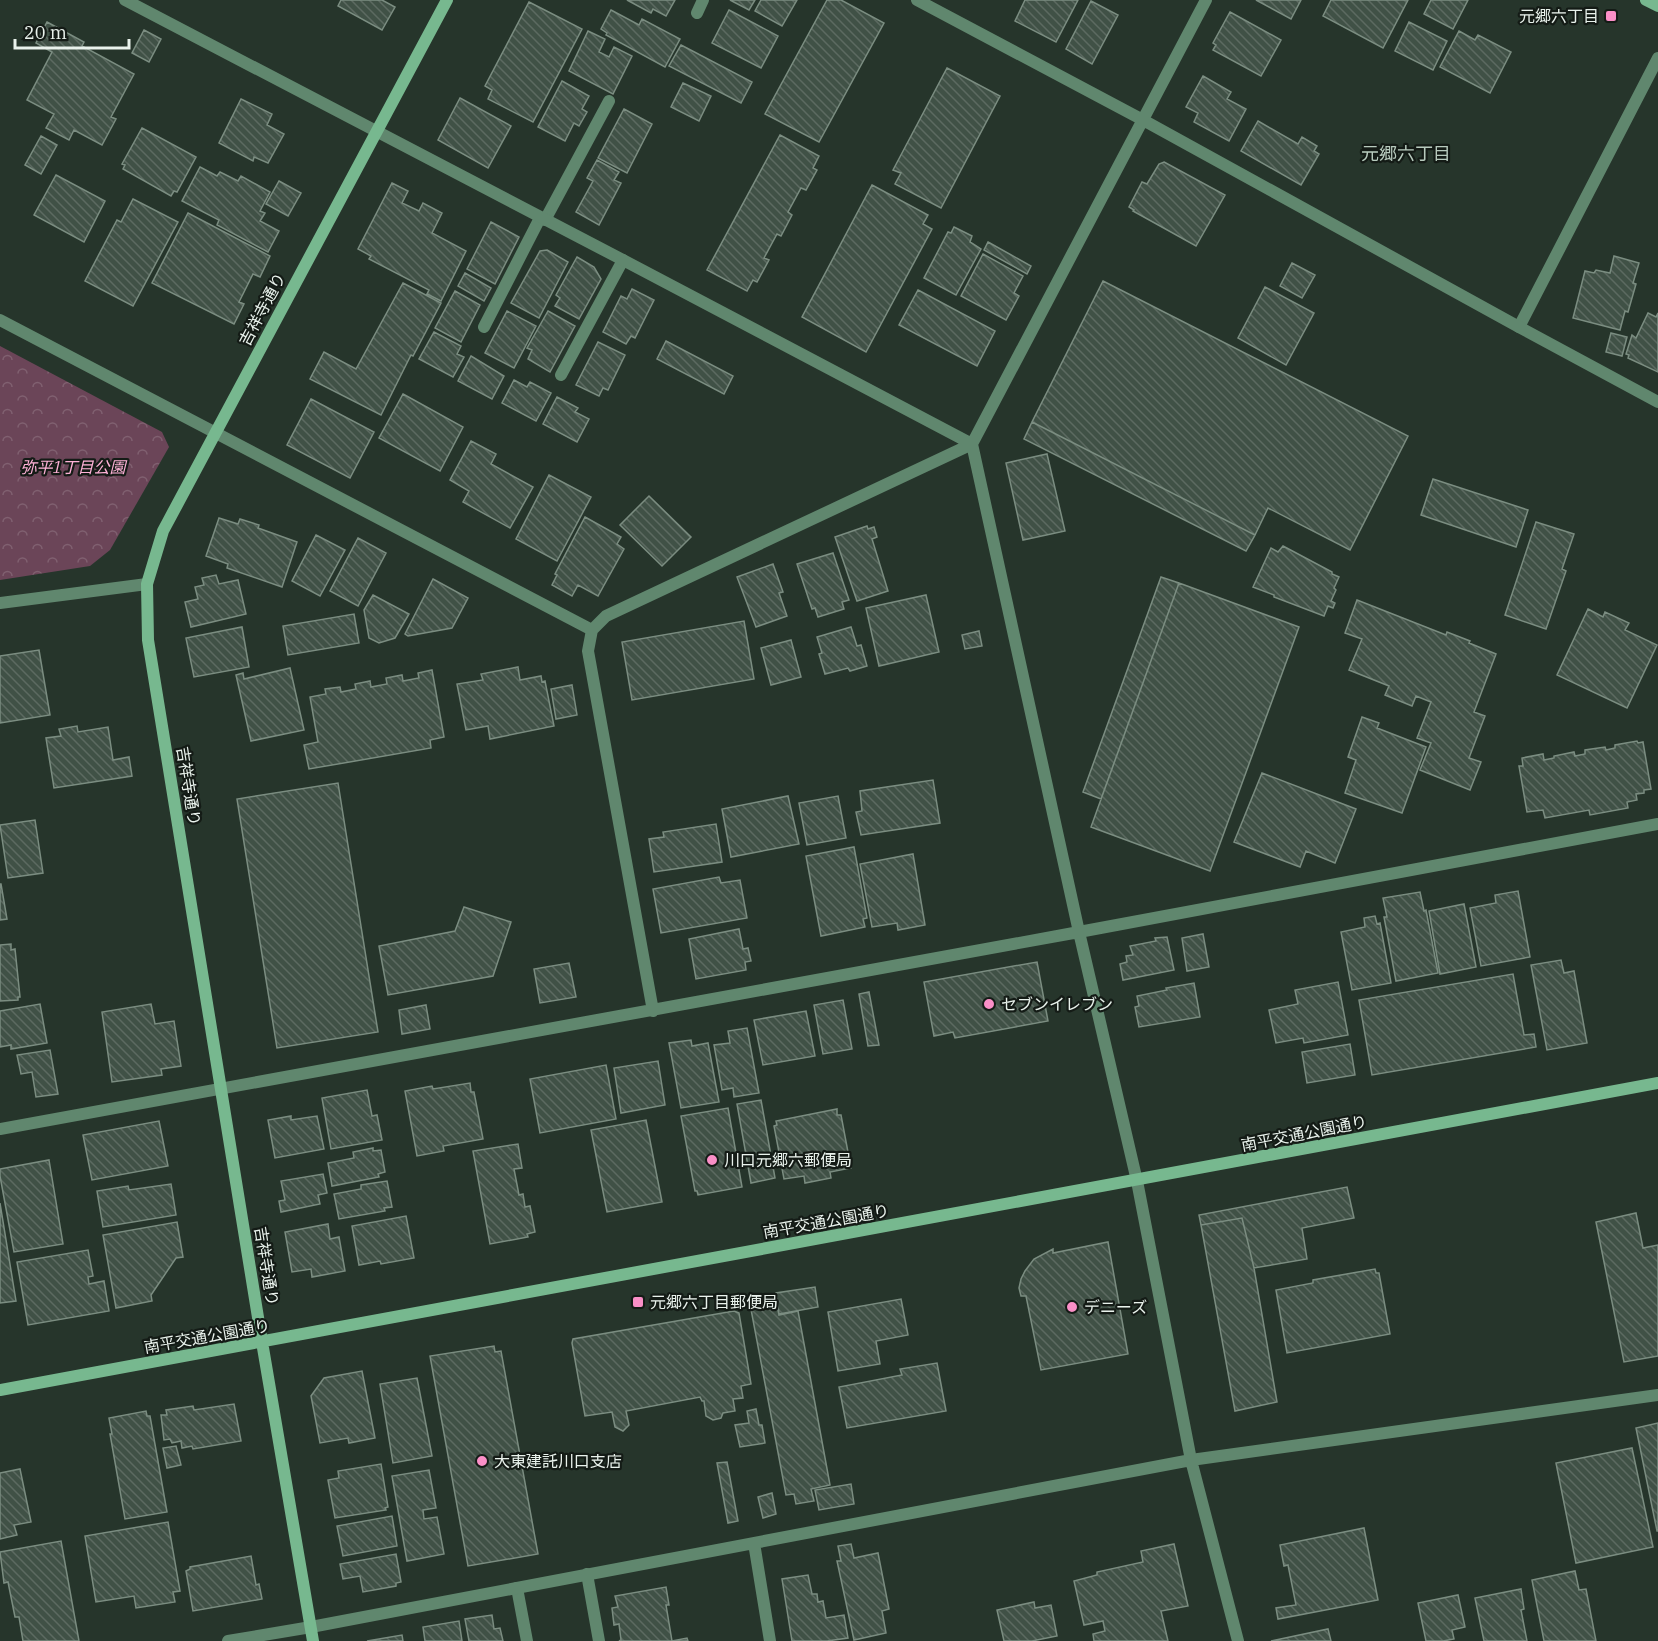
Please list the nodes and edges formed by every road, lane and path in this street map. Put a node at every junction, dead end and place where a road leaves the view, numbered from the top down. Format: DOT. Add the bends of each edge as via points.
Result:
graph roads {
  1 [pos="125,0"];
  2 [pos="447,0"];
  3 [pos="703,0"];
  4 [pos="917,0"];
  5 [pos="1206,0"];
  6 [pos="1646,0"];
  7 [pos="1658,6"];
  8 [pos="697,13"];
  9 [pos="1658,58"];
  10 [pos="609,101"];
  11 [pos="1143,120"];
  12 [pos="376,131"];
  13 [pos="543,219"];
  14 [pos="623,260"];
  15 [pos="0,320"];
  16 [pos="484,327"];
  17 [pos="1519,327"];
  18 [pos="561,375"];
  19 [pos="1658,402"];
  20 [pos="215,432"];
  21 [pos="972,444"];
  22 [pos="147,584"];
  23 [pos="0,603"];
  24 [pos="592,630"];
  25 [pos="1658,824"];
  26 [pos="1079,932"];
  27 [pos="653,1011"];
  28 [pos="1658,1083"];
  29 [pos="222,1088"];
  30 [pos="0,1129"];
  31 [pos="1137,1181"];
  32 [pos="262,1342"];
  33 [pos="0,1390"];
  34 [pos="1658,1395"];
  35 [pos="1191,1460"];
  36 [pos="754,1543"];
  37 [pos="587,1574"];
  38 [pos="517,1588"];
  39 [pos="311,1627"];
  40 [pos="228,1641"];
  41 [pos="313,1641"];
  42 [pos="526,1641"];
  43 [pos="599,1641"];
  44 [pos="770,1641"];
  45 [pos="1238,1641"];
  1 -- 12 [label="street"];
  2 -- 12 [label="street, 吉祥寺通り"];
  3 -- 8 [label="street"];
  4 -- 11 [label="street"];
  5 -- 11 [label="street"];
  6 -- 7 [label="street"];
  9 -- 17 [label="street"];
  10 -- 13 [label="street"];
  11 -- 17 [label="street"];
  11 -- 21 [label="street"];
  12 -- 13 [label="street"];
  12 -- 20 [label="street, 吉祥寺通り"];
  13 -- 14 [label="street"];
  13 -- 16 [label="street"];
  14 -- 18 [label="street"];
  14 -- 21 [label="street"];
  15 -- 20 [label="street"];
  17 -- 19 [label="street"];
  20 -- 22 [label="street, 吉祥寺通り" via="163,531"];
  20 -- 24 [label="street"];
  21 -- 24 [label="street" via="606,616"];
  21 -- 26 [label="street"];
  22 -- 23 [label="street"];
  22 -- 29 [label="street, 吉祥寺通り" via="148,640"];
  24 -- 27 [label="street" via="588,651"];
  25 -- 26 [label="street"];
  26 -- 27 [label="street"];
  26 -- 31 [label="street"];
  27 -- 29 [label="street"];
  28 -- 31 [label="street, 南平交通公園通り"];
  29 -- 30 [label="street"];
  29 -- 32 [label="street, 吉祥寺通り"];
  31 -- 32 [label="street, 南平交通公園通り"];
  31 -- 35 [label="street"];
  32 -- 33 [label="street, 南平交通公園通り"];
  32 -- 39 [label="street, 吉祥寺通り"];
  34 -- 35 [label="street"];
  35 -- 36 [label="street"];
  35 -- 45 [label="street"];
  36 -- 37 [label="street"];
  36 -- 44 [label="street"];
  37 -- 38 [label="street"];
  37 -- 43 [label="street"];
  38 -- 39 [label="street"];
  38 -- 42 [label="street"];
  39 -- 40 [label="street"];
  39 -- 41 [label="street, 吉祥寺通り"];
}
